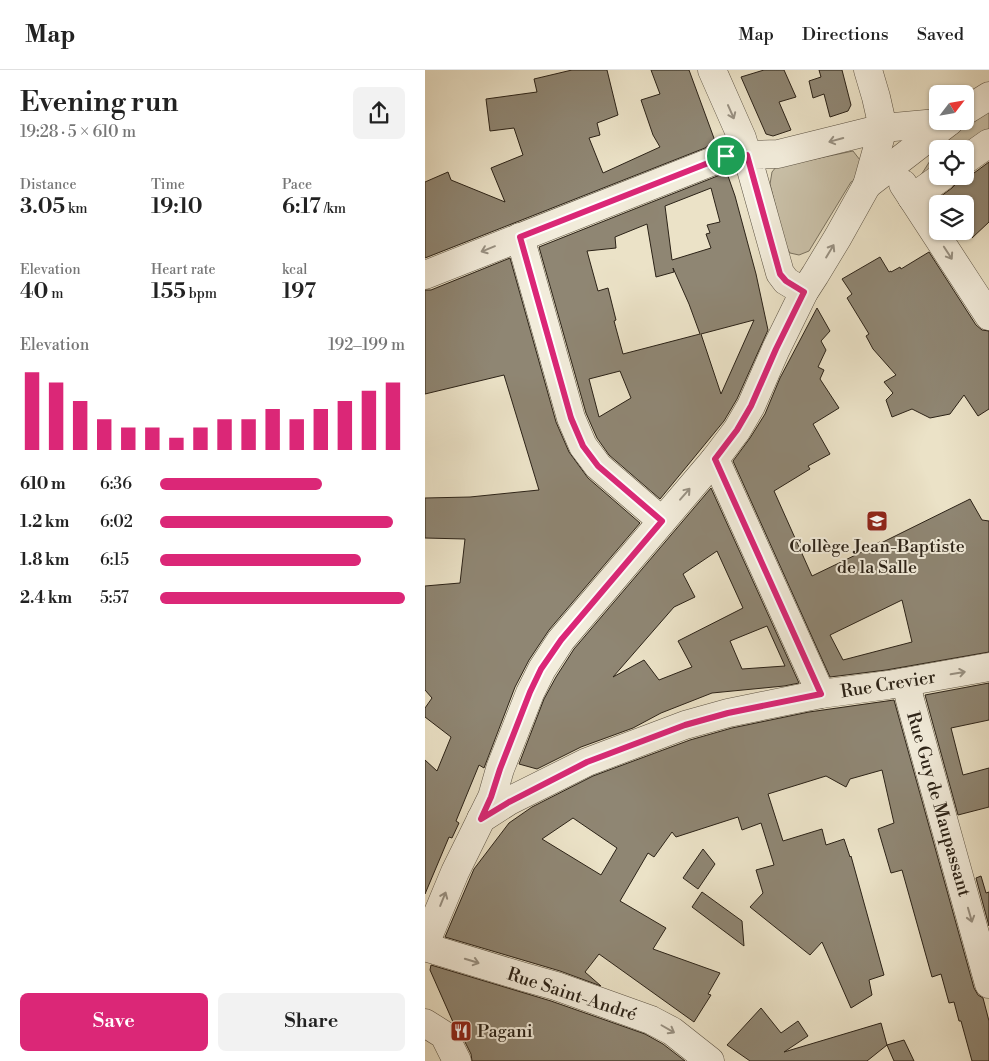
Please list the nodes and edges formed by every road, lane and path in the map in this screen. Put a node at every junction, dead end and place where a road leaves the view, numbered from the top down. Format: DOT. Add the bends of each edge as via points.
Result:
graph roads {
  1 [pos="712,70"];
  2 [pos="868,70"];
  3 [pos="989,96"];
  4 [pos="974,105"];
  5 [pos="929,126"];
  6 [pos="883,128"];
  7 [pos="938,130"];
  8 [pos="941,130"];
  9 [pos="989,143"];
  10 [pos="974,154"];
  11 [pos="747,155"];
  12 [pos="929,182"];
  13 [pos="867,185"];
  14 [pos="908,191"];
  15 [pos="520,237"];
  16 [pos="425,275"];
  17 [pos="804,292"];
  18 [pos="989,316"];
  19 [pos="715,459"];
  20 [pos="662,521"];
  21 [pos="989,667"];
  22 [pos="906,682"];
  23 [pos="821,694"];
  24 [pos="481,819"];
  25 [pos="425,946"];
  26 [pos="989,984"];
  27 [pos="425,1023"];
  28 [pos="457,1061"];
  29 [pos="710,1061"];
  1 -- 11 [label="street, one-way" via="743,138"];
  2 -- 6 [label="street"];
  3 -- 4 [label="street"];
  5 -- 6 [label="street"];
  6 -- 11 [label="street, one-way" via="778,154"];
  6 -- 13 [label="street"];
  7 -- 13 [label="street"];
  8 -- 14 [label="street"];
  9 -- 10 [label="street"];
  11 -- 15 [label="street" via="726,156"];
  11 -- 17 [label="street" via="780,274"];
  12 -- 14 [label="street"];
  17 -- 13 [label="street, one-way"];
  14 -- 18 [label="street, one-way"];
  15 -- 16 [label="street, one-way"];
  15 -- 20 [label="street" via="571,418 583,446 598,466"];
  17 -- 19 [label="street" via="751,406"];
  20 -- 19 [label="street, one-way"];
  19 -- 23 [label="street"];
  20 -- 24 [label="street" via="561,640 541,669"];
  22 -- 21 [label="street, Rue Crevier, one-way"];
  22 -- 23 [label="street, Rue Crevier"];
  22 -- 26 [label="street, Rue Guy de Maupassant, one-way"];
  23 -- 24 [label="street, Rue Crevier" via="685,725 587,762"];
  25 -- 24 [label="street, one-way"];
  25 -- 29 [label="street, Rue Saint-André, one-way" via="556,986 651,1020 672,1031"];
  27 -- 28 [label="street" via="444,1035"];
}
